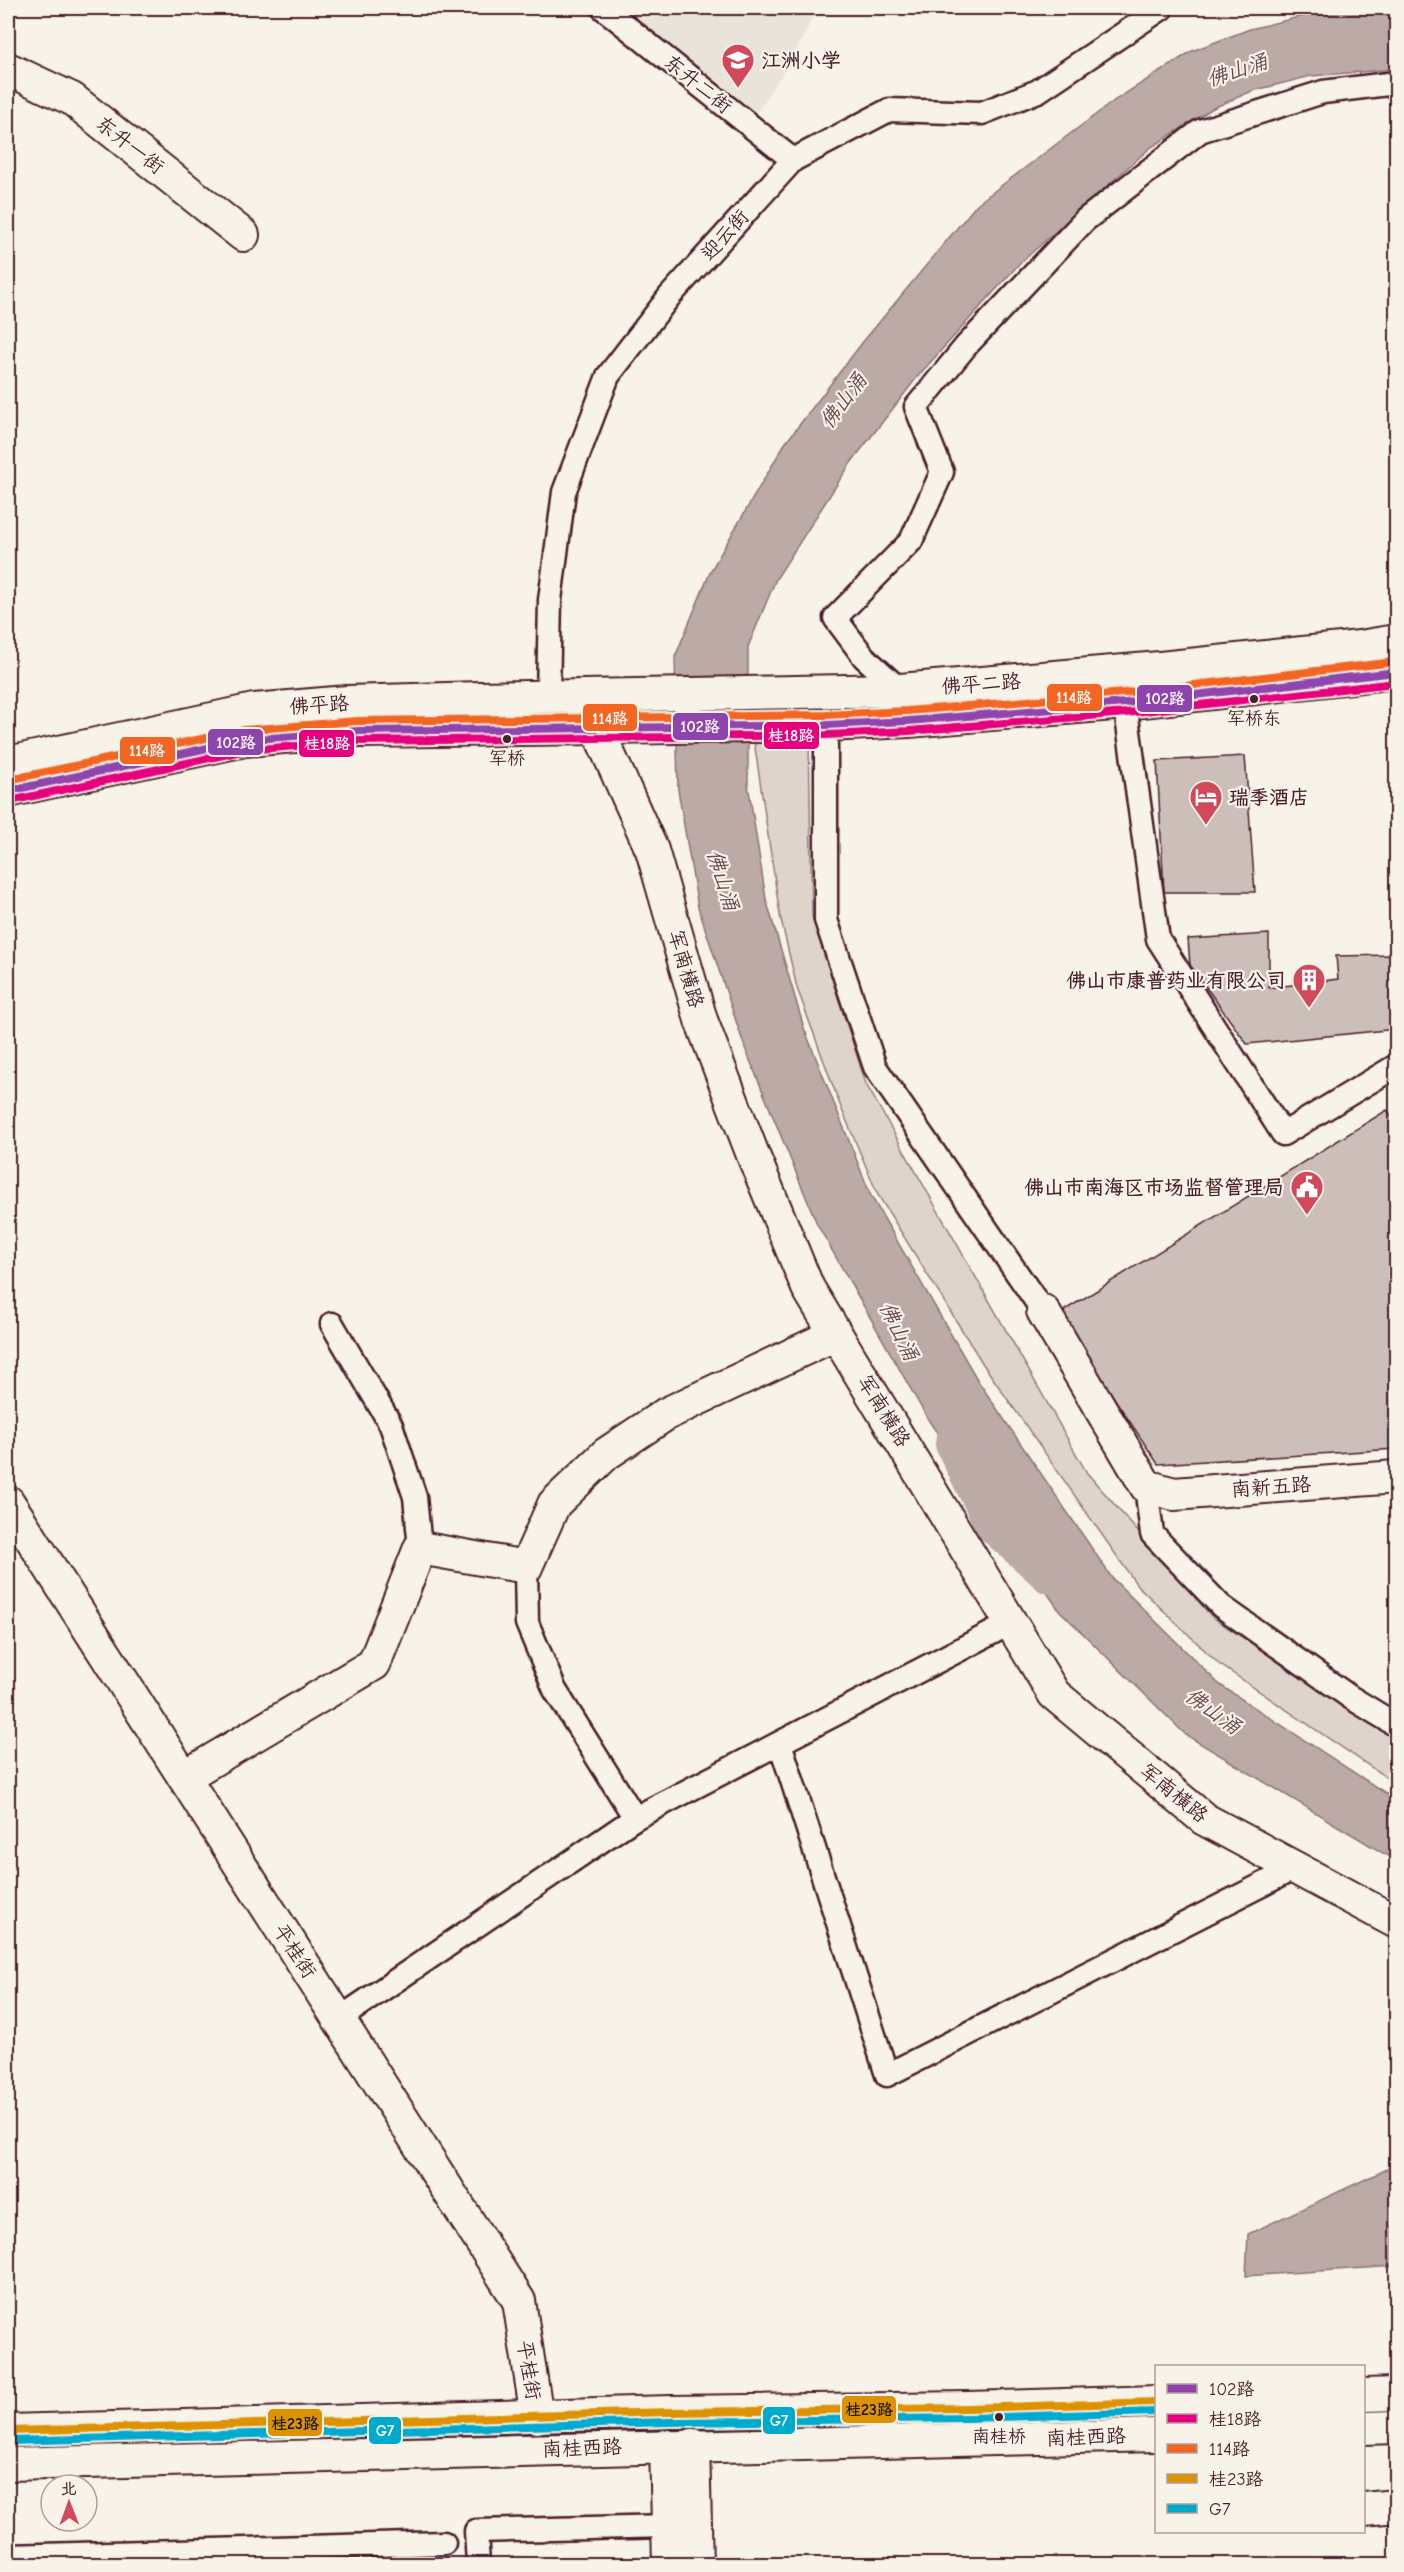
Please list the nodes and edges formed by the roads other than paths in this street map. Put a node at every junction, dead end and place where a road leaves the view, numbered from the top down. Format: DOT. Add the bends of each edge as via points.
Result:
graph roads {
  1 [pos="603,8"];
  2 [pos="1162,8"];
  3 [pos="8,69"];
  4 [pos="1396,83"];
  5 [pos="793,160"];
  6 [pos="243,235"];
  7 [pos="1396,641"];
  8 [pos="1396,672"];
  9 [pos="900,690"];
  10 [pos="637,694"];
  11 [pos="548,696"];
  12 [pos="1125,703"];
  13 [pos="826,725"];
  14 [pos="768,726"];
  15 [pos="597,728"];
  16 [pos="8,763"];
  17 [pos="8,791"];
  18 [pos="1394,1072"];
  19 [pos="1043,1311"];
  20 [pos="332,1324"];
  21 [pos="836,1334"];
  22 [pos="1396,1477"];
  23 [pos="1146,1486"];
  24 [pos="8,1502"];
  25 [pos="420,1548"];
  26 [pos="525,1567"];
  27 [pos="1011,1623"];
  28 [pos="1396,1725"];
  29 [pos="780,1743"];
  30 [pos="184,1777"];
  31 [pos="635,1818"];
  32 [pos="1295,1868"];
  33 [pos="1396,1922"];
  34 [pos="339,2019"];
  35 [pos="1396,2394"];
  36 [pos="1365,2395"];
  37 [pos="1155,2402"];
  38 [pos="537,2417"];
  39 [pos="1396,2427"];
  40 [pos="1365,2428"];
  41 [pos="8,2431"];
  42 [pos="1155,2435"];
  43 [pos="679,2446"];
  44 [pos="8,2464"];
  45 [pos="1396,2506"];
  46 [pos="1365,2508"];
  47 [pos="668,2526"];
  48 [pos="444,2543"];
  49 [pos="8,2556"];
  50 [pos="478,2565"];
  51 [pos="669,2565"];
  52 [pos="696,2565"];
  1 -- 5 [label="street, 东升二街"];
  2 -- 5 [label="street, 迎云街" via="1038,91 982,113 890,110"];
  3 -- 6 [label="main road, 东升一街" via="72,99"];
  4 -- 9 [label="street" via="1323,92 1200,131 1085,220 966,346 916,407 942,472 911,541 835,618 864,657"];
  5 -- 11 [label="street, 迎云街" via="669,297 608,376 564,492 550,600"];
  7 -- 9 [label="main road, 佛平二路" via="1160,668"];
  8 -- 12 [label="main road, 佛平二路"];
  9 -- 10 [label="main road, 佛平二路"];
  10 -- 11 [label="main road, 佛平路"];
  11 -- 16 [label="main road, 佛平路" via="346,702 254,710"];
  12 -- 13 [label="main road, 佛平二路"];
  12 -- 18 [label="street" via="1158,939 1283,1134"];
  13 -- 14 [label="main road, 佛平二路"];
  13 -- 19 [label="street" via="826,920 874,1067"];
  14 -- 15 [label="main road, 佛平路"];
  15 -- 17 [label="main road, 佛平路" via="358,731 245,740"];
  15 -- 21 [label="main road, 军南横路" via="652,850 701,1020 753,1155 808,1288"];
  19 -- 23 [label="main road"];
  20 -- 25 [label="street" via="391,1425 415,1497"];
  21 -- 26 [label="main road" via="666,1414 606,1454 554,1504"];
  21 -- 27 [label="main road, 军南横路"];
  22 -- 23 [label="main road, 南新五路" via="1174,1494"];
  23 -- 28 [label="street" via="1152,1534 1221,1606"];
  24 -- 30 [label="main road, 平桂街"];
  25 -- 26 [label="main road"];
  25 -- 30 [label="main road" via="374,1664"];
  26 -- 31 [label="street" via="527,1623 555,1690"];
  27 -- 29 [label="street"];
  27 -- 32 [label="main road, 军南横路" via="1054,1694 1204,1819"];
  29 -- 31 [label="street"];
  29 -- 32 [label="street" via="887,2074"];
  30 -- 34 [label="main road, 平桂街"];
  31 -- 34 [label="street"];
  32 -- 33 [label="main road, 军南横路"];
  34 -- 38 [label="main road, 平桂街" via="519,2301"];
  35 -- 36 [label="main road"];
  37 -- 38 [label="main road, 南桂西路"];
  38 -- 41 [label="main road, 南桂西路"];
  39 -- 40 [label="main road"];
  42 -- 43 [label="main road, 南桂西路"];
  43 -- 44 [label="main road, 南桂西路"];
  43 -- 47 [label="main road"];
  43 -- 52 [label="main road"];
  45 -- 46 [label="main road"];
  47 -- 50 [label="street" via="476,2531"];
  47 -- 51 [label="main road"];
  48 -- 49 [label="street"];
}
